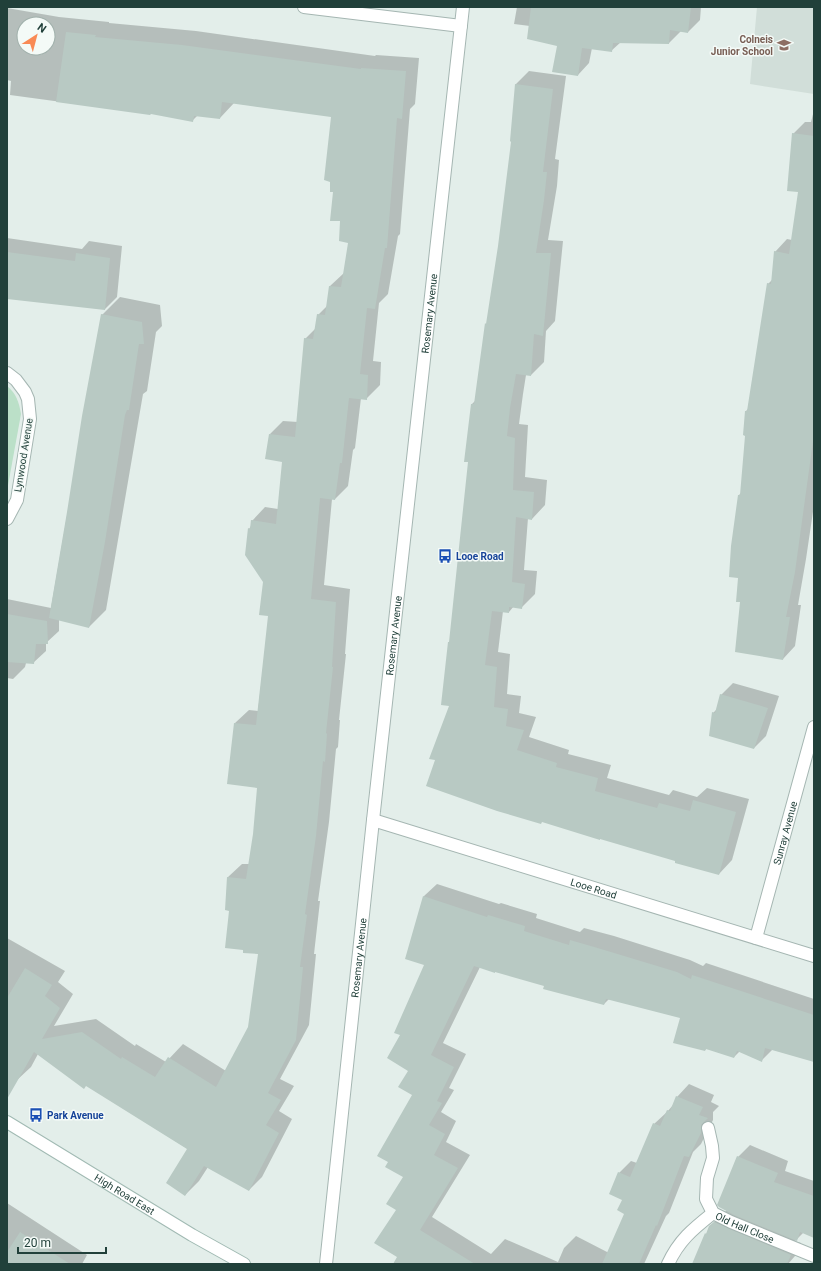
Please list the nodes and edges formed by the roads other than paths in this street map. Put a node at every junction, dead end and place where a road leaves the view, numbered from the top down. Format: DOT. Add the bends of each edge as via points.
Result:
graph roads {
  1 [pos="304,7"];
  2 [pos="463,7"];
  3 [pos="461,26"];
  4 [pos="7,373"];
  5 [pos="7,519"];
  6 [pos="814,727"];
  7 [pos="373,820"];
  8 [pos="756,938"];
  9 [pos="814,956"];
  10 [pos="7,1122"];
  11 [pos="708,1128"];
  12 [pos="713,1213"];
  13 [pos="814,1256"];
  14 [pos="244,1264"];
  15 [pos="326,1264"];
  16 [pos="668,1264"];
  1 -- 3 [label="street"];
  2 -- 3 [label="street, Rosemary Avenue"];
  3 -- 7 [label="street, Rosemary Avenue"];
  4 -- 5 [label="street, Lynwood Avenue" via="25,392 30,419 16,500"];
  6 -- 8 [label="street, Sunray Avenue"];
  7 -- 8 [label="street, Looe Road"];
  7 -- 15 [label="street, Rosemary Avenue"];
  8 -- 9 [label="street, Looe Road"];
  10 -- 14 [label="street, High Road East"];
  11 -- 12 [label="street, Old Hall Close" via="713,1158 707,1178 706,1199"];
  12 -- 13 [label="street, Old Hall Close"];
  12 -- 16 [label="street" via="682,1240"];
}
